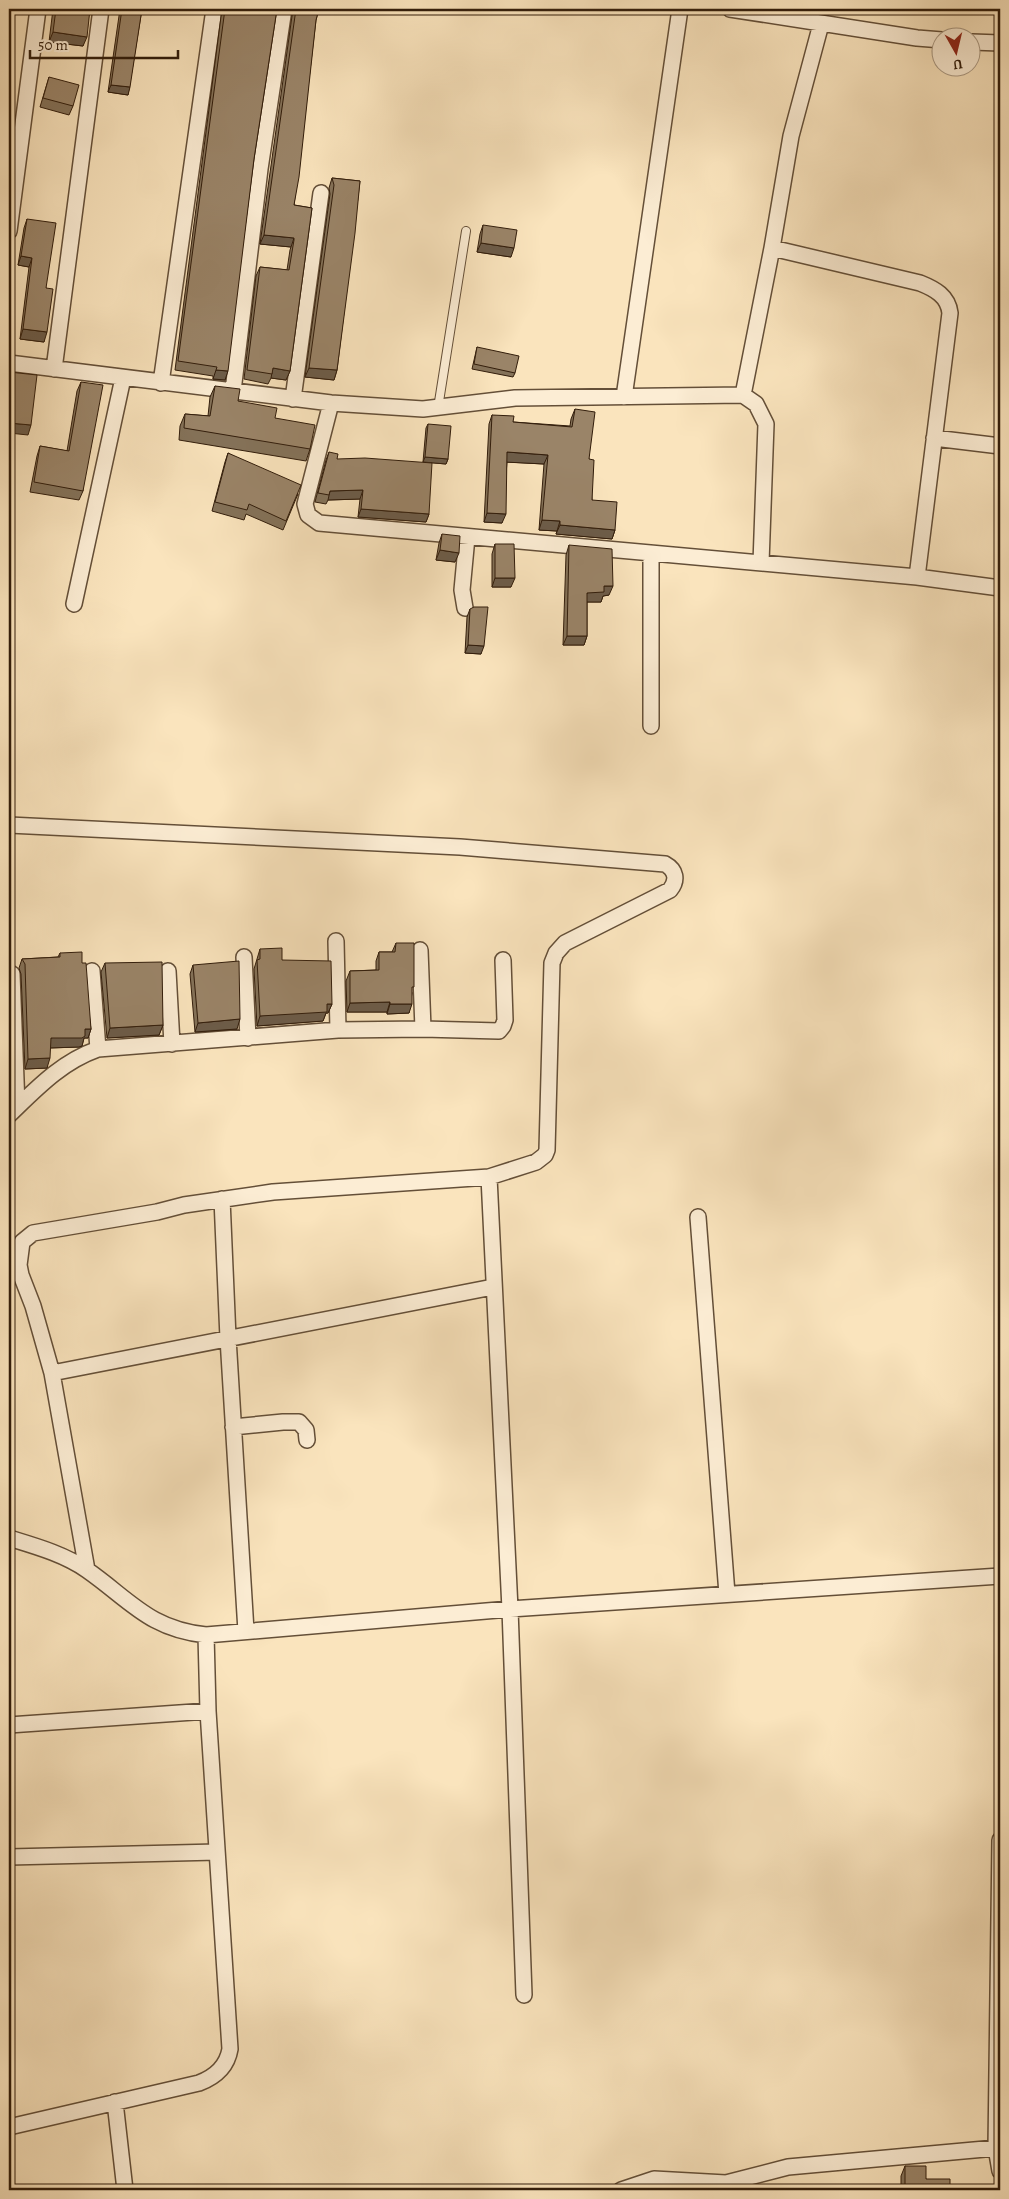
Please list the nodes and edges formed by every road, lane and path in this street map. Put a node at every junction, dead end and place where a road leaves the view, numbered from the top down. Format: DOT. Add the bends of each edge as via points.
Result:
graph roads {
  1 [pos="38,9"];
  2 [pos="102,9"];
  3 [pos="214,9"];
  4 [pos="284,9"];
  5 [pos="680,9"];
  6 [pos="730,9"];
  7 [pos="820,24"];
  8 [pos="932,39"];
  9 [pos="982,42"];
  10 [pos="1000,43"];
  11 [pos="321,193"];
  12 [pos="9,231"];
  13 [pos="466,231"];
  14 [pos="772,248"];
  15 [pos="9,363"];
  16 [pos="54,369"];
  17 [pos="123,378"];
  18 [pos="161,383"];
  19 [pos="233,391"];
  20 [pos="743,395"];
  21 [pos="624,397"];
  22 [pos="293,398"];
  23 [pos="331,403"];
  24 [pos="438,408"];
  25 [pos="934,438"];
  26 [pos="1000,446"];
  27 [pos="467,537"];
  28 [pos="652,553"];
  29 [pos="761,563"];
  30 [pos="917,577"];
  31 [pos="1000,588"];
  32 [pos="74,604"];
  33 [pos="465,608"];
  34 [pos="651,726"];
  35 [pos="9,825"];
  36 [pos="336,941"];
  37 [pos="420,950"];
  38 [pos="244,957"];
  39 [pos="502,960"];
  40 [pos="92,971"];
  41 [pos="168,971"];
  42 [pos="12,974"];
  43 [pos="424,1029"];
  44 [pos="338,1030"];
  45 [pos="248,1038"];
  46 [pos="172,1044"];
  47 [pos="98,1050"];
  48 [pos="13,1110"];
  49 [pos="488,1177"];
  50 [pos="222,1199"];
  51 [pos="698,1217"];
  52 [pos="493,1287"];
  53 [pos="228,1338"];
  54 [pos="52,1373"];
  55 [pos="233,1427"];
  56 [pos="307,1440"];
  57 [pos="9,1538"];
  58 [pos="87,1570"];
  59 [pos="1000,1576"];
  60 [pos="727,1594"];
  61 [pos="510,1609"];
  62 [pos="246,1631"];
  63 [pos="206,1635"];
  64 [pos="208,1711"];
  65 [pos="9,1726"];
  66 [pos="1000,1840"];
  67 [pos="217,1852"];
  68 [pos="9,1857"];
  69 [pos="524,1995"];
  70 [pos="114,2102"];
  71 [pos="9,2127"];
  72 [pos="996,2148"];
  73 [pos="1000,2171"];
  74 [pos="124,2190"];
  75 [pos="621,2190"];
  1 -- 12 [label="street"];
  2 -- 16 [label="street"];
  3 -- 18 [label="street"];
  4 -- 19 [label="street" via="260,169"];
  5 -- 21 [label="street"];
  6 -- 7 [label="street"];
  7 -- 8 [label="street"];
  7 -- 14 [label="street" via="792,136"];
  9 -- 10 [label="street"];
  11 -- 22 [label="street"];
  13 -- 24 [label="lane"];
  14 -- 20 [label="street"];
  14 -- 25 [label="street" via="920,283 931,287 947,301 950,313"];
  15 -- 16 [label="street"];
  16 -- 17 [label="street"];
  17 -- 18 [label="street"];
  17 -- 32 [label="street"];
  18 -- 19 [label="street"];
  19 -- 22 [label="street"];
  20 -- 21 [label="street"];
  20 -- 29 [label="street" via="756,404 766,424"];
  21 -- 24 [label="street" via="515,398"];
  22 -- 23 [label="street"];
  23 -- 24 [label="street"];
  23 -- 27 [label="street" via="305,504 308,516 319,523"];
  25 -- 26 [label="street"];
  25 -- 30 [label="street"];
  27 -- 28 [label="street"];
  27 -- 33 [label="street" via="462,590"];
  28 -- 29 [label="street"];
  28 -- 34 [label="street"];
  29 -- 30 [label="street"];
  30 -- 31 [label="street"];
  35 -- 49 [label="street" via="460,847 642,861 672,868 675,880 670,890 565,943 556,953 552,963 547,1150 536,1162"];
  36 -- 44 [label="street"];
  37 -- 43 [label="street"];
  38 -- 45 [label="street"];
  39 -- 43 [label="street" via="505,1020 499,1031"];
  40 -- 47 [label="street"];
  41 -- 46 [label="street"];
  42 -- 48 [label="street"];
  43 -- 44 [label="street"];
  44 -- 45 [label="street"];
  45 -- 46 [label="street"];
  46 -- 47 [label="street"];
  47 -- 48 [label="street" via="66,1063"];
  49 -- 50 [label="street" via="273,1192"];
  49 -- 52 [label="street"];
  50 -- 53 [label="street"];
  50 -- 54 [label="street" via="33,1233 22,1242 19,1253 21,1275"];
  51 -- 60 [label="street"];
  52 -- 53 [label="street"];
  52 -- 61 [label="street"];
  53 -- 54 [label="street"];
  53 -- 55 [label="street"];
  54 -- 58 [label="street"];
  55 -- 56 [label="street" via="299,1422 306,1430"];
  55 -- 62 [label="street"];
  57 -- 58 [label="street" via="56,1554"];
  58 -- 63 [label="street" via="147,1617 172,1628"];
  59 -- 60 [label="street"];
  60 -- 61 [label="street"];
  61 -- 62 [label="street"];
  61 -- 69 [label="street"];
  62 -- 63 [label="street"];
  63 -- 64 [label="street"];
  64 -- 65 [label="street"];
  64 -- 67 [label="street"];
  66 -- 72 [label="street"];
  67 -- 68 [label="street"];
  67 -- 70 [label="street" via="230,2049 228,2060 217,2073 199,2083"];
  70 -- 71 [label="street"];
  70 -- 74 [label="street"];
  72 -- 73 [label="street"];
  72 -- 75 [label="street" via="788,2167 726,2183 654,2180"];
}
